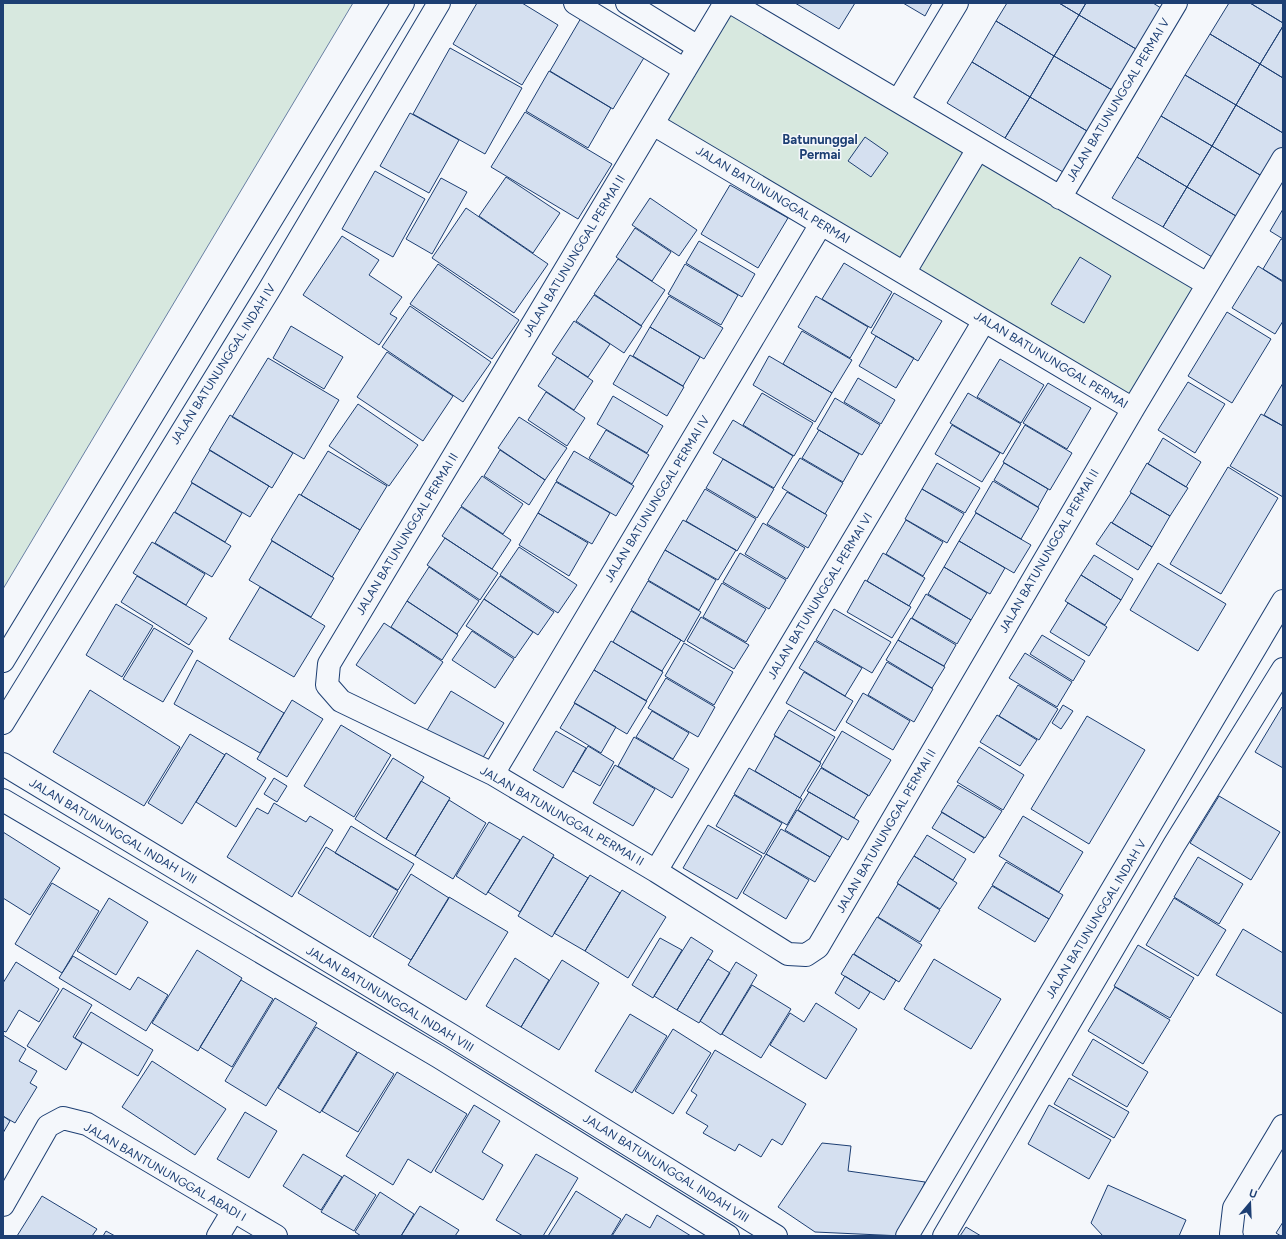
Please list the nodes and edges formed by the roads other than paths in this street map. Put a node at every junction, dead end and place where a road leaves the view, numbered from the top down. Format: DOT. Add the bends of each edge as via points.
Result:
graph roads {
  1 [pos="403,3"];
  2 [pos="439,3"];
  3 [pos="575,3"];
  4 [pos="627,3"];
  5 [pos="725,3"];
  6 [pos="732,3"];
  7 [pos="957,3"];
  8 [pos="1176,3"];
  9 [pos="698,47"];
  10 [pos="685,70"];
  11 [pos="898,101"];
  12 [pos="653,124"];
  13 [pos="978,149"];
  14 [pos="1283,159"];
  15 [pos="1060,198"];
  16 [pos="821,224"];
  17 [pos="240,272"];
  18 [pos="904,273"];
  19 [pos="1206,284"];
  20 [pos="269,290"];
  21 [pos="984,321"];
  22 [pos="1133,408"];
  23 [pos="1283,601"];
  24 [pos="3,661"];
  25 [pos="1283,669"];
  26 [pos="3,723"];
  27 [pos="3,764"];
  28 [pos="492,774"];
  29 [pos="3,800"];
  30 [pos="1149,830"];
  31 [pos="1174,845"];
  32 [pos="656,871"];
  33 [pos="451,1035"];
  34 [pos="439,1057"];
  35 [pos="1283,1126"];
  36 [pos="3,1205"];
  37 [pos="233,1211"];
  38 [pos="218,1236"];
  39 [pos="276,1236"];
  40 [pos="728,1236"];
  41 [pos="776,1236"];
  42 [pos="907,1236"];
  43 [pos="944,1236"];
  44 [pos="1232,1236"];
  1 -- 17 [label="street"];
  2 -- 20 [label="street, JALAN BATUNUNGGAL INDAH IV"];
  3 -- 10 [label="street"];
  4 -- 9 [label="street"];
  5 -- 9 [label="street"];
  6 -- 11 [label="street"];
  7 -- 11 [label="street"];
  8 -- 15 [label="street, JALAN BATUNUNGGAL PERMAI V"];
  9 -- 10 [label="street"];
  10 -- 12 [label="street"];
  11 -- 13 [label="street"];
  12 -- 16 [label="street, JALAN BATUNUNGGAL PERMAI"];
  12 -- 28 [label="street, JALAN BATUNUNGGAL PERMAI II" via="329,664 327,685 341,701"];
  13 -- 15 [label="street"];
  13 -- 18 [label="street"];
  14 -- 19 [label="street, JALAN BATUNUNGGAL PERMAI"];
  15 -- 19 [label="street"];
  16 -- 18 [label="street, JALAN BATUNUNGGAL PERMAI"];
  16 -- 28 [label="street, JALAN BATUNUNGGAL PERMAI IV"];
  17 -- 20 [label="street"];
  17 -- 24 [label="street"];
  18 -- 21 [label="street, JALAN BATUNUNGGAL PERMAI"];
  19 -- 22 [label="street, JALAN BATUNUNGGAL PERMAI"];
  20 -- 26 [label="street, JALAN BATUNUNGGAL INDAH IV"];
  21 -- 22 [label="street, JALAN BATUNUNGGAL PERMAI"];
  21 -- 32 [label="street, JALAN BATUNUNGGAL PERMAI VI"];
  22 -- 32 [label="street, JALAN BATUNUNGGAL PERMAI II" via="818,947 806,955 788,954"];
  23 -- 30 [label="street, JALAN BATUNUNGGAL INDAH V"];
  25 -- 31 [label="street"];
  27 -- 33 [label="street, JALAN BATUNUNGGAL INDAH VIII"];
  28 -- 32 [label="street, JALAN BATUNUNGGAL PERMAI II"];
  29 -- 34 [label="street, JALAN BATUNUNGGAL INDAH VIII"];
  30 -- 31 [label="street"];
  30 -- 42 [label="street, JALAN BATUNUNGGAL INDAH V"];
  31 -- 43 [label="street"];
  33 -- 34 [label="street"];
  33 -- 41 [label="street, JALAN BATUNUNGGAL INDAH VIII"];
  34 -- 40 [label="street, JALAN BATUNUNGGAL INDAH VIII"];
  35 -- 44 [label="street" via="1234,1208"];
  36 -- 37 [label="street, JALAN BANTUNUNGGAL ABADI I" via="48,1126 63,1118 87,1124"];
  37 -- 38 [label="street"];
  37 -- 39 [label="street, JALAN BANTUNUNGGAL ABADI I"];
}
